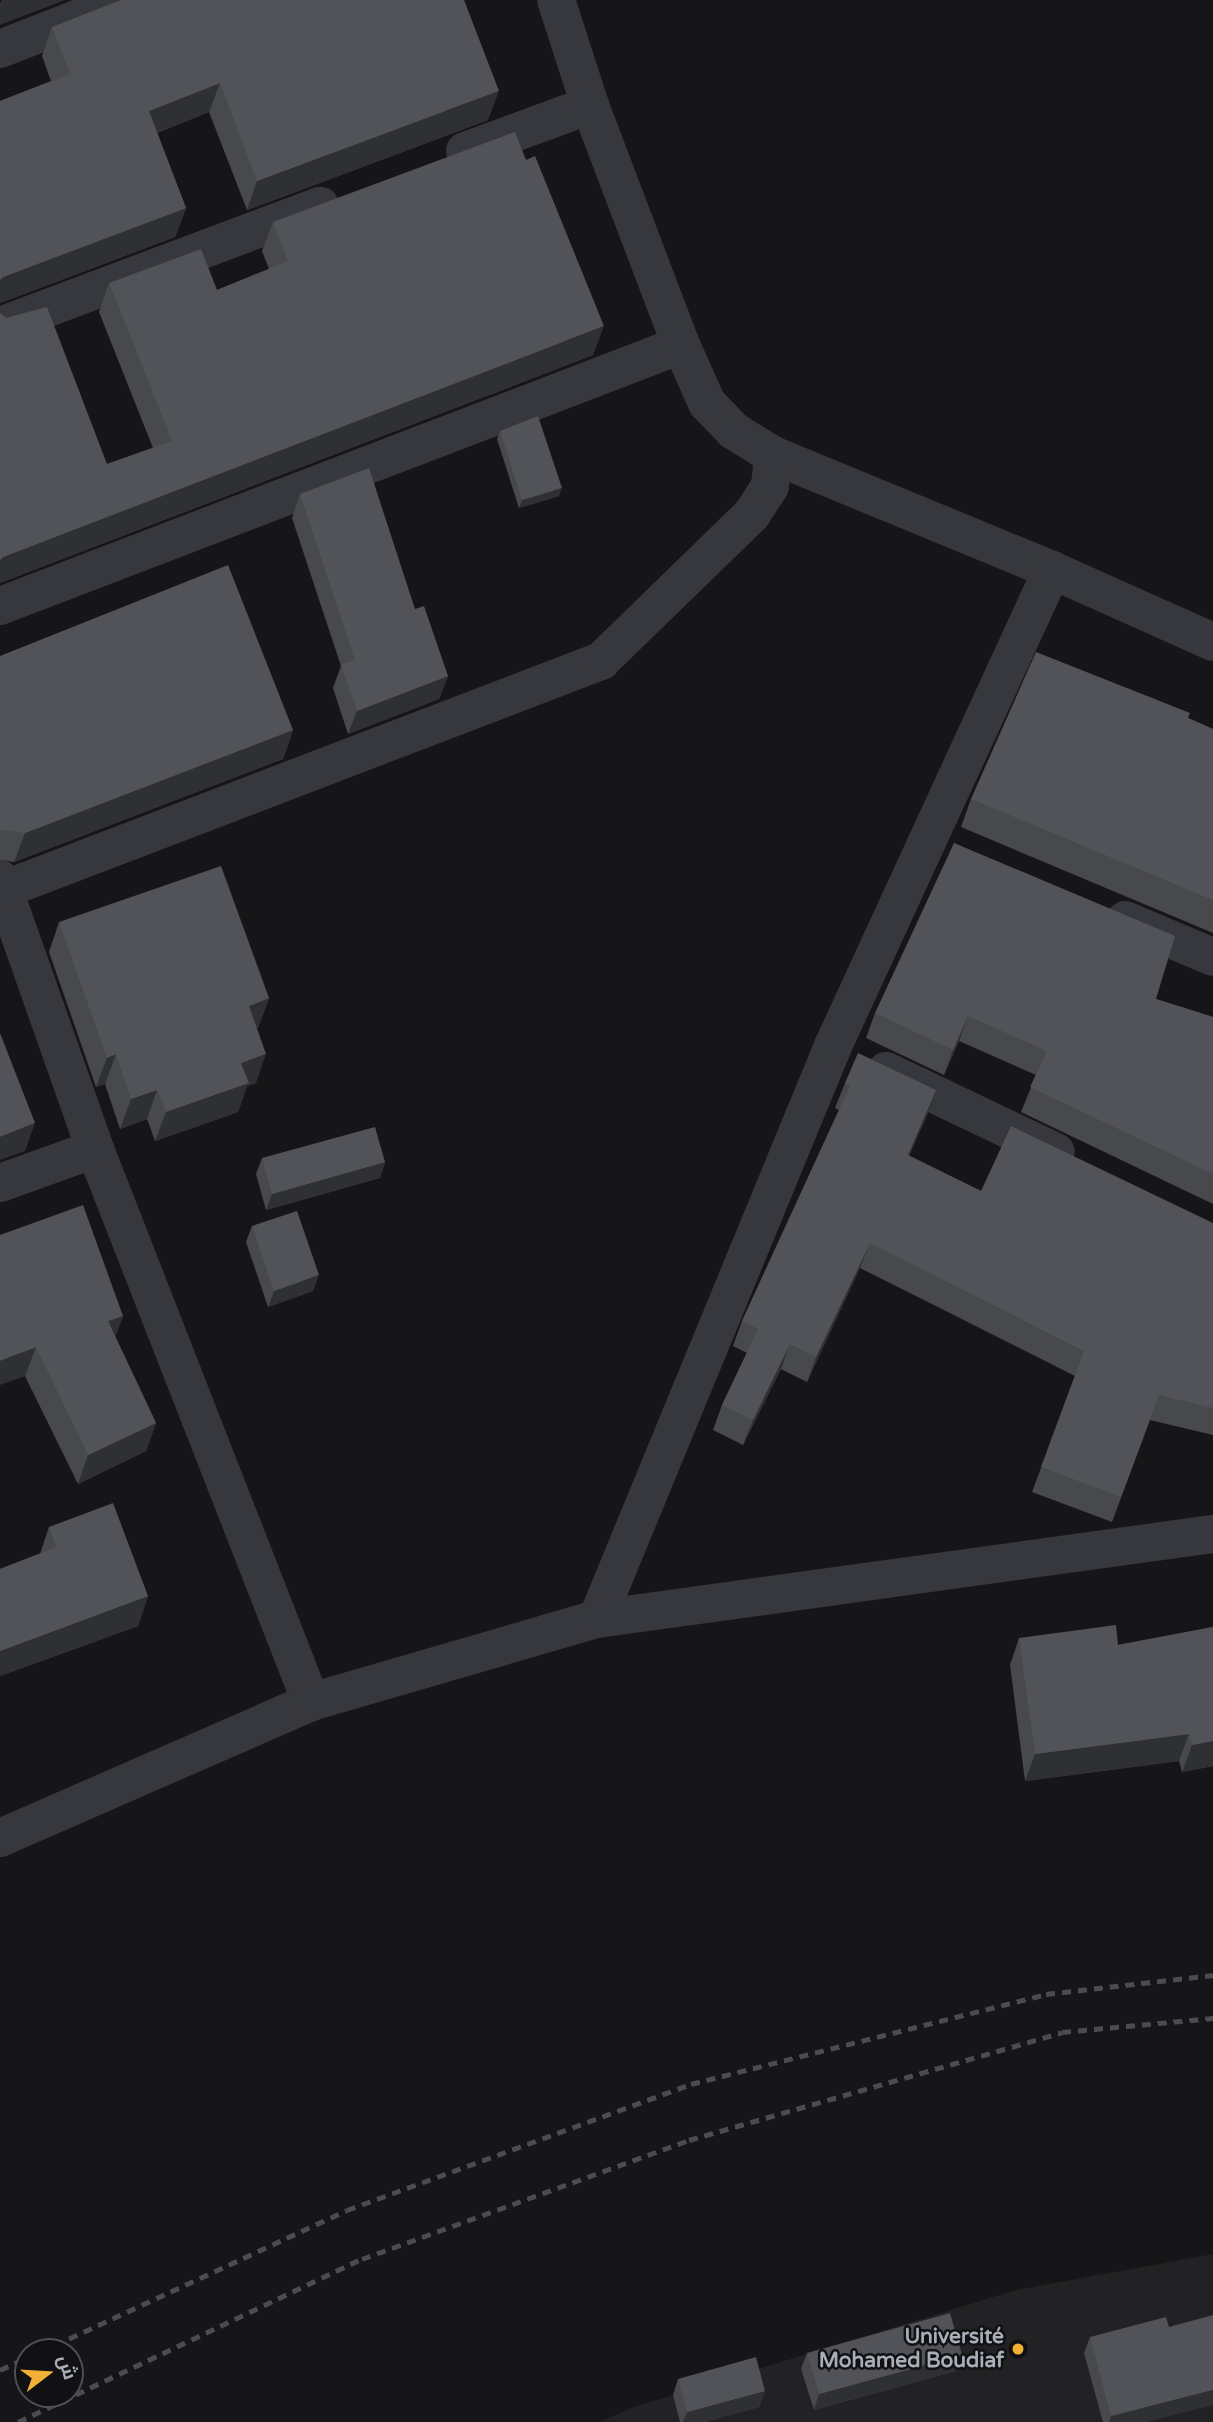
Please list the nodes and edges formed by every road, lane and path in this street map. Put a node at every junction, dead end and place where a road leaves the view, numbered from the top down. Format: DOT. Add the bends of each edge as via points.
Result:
graph roads {
  1 [pos="125,0"];
  2 [pos="556,0"];
  3 [pos="0,49"];
  4 [pos="590,105"];
  5 [pos="432,164"];
  6 [pos="354,193"];
  7 [pos="0,326"];
  8 [pos="681,345"];
  9 [pos="774,455"];
  10 [pos="1052,570"];
  11 [pos="0,606"];
  12 [pos="1213,642"];
  13 [pos="927,837"];
  14 [pos="964,853"];
  15 [pos="1,886"];
  16 [pos="1089,905"];
  17 [pos="1213,957"];
  18 [pos="833,1046"];
  19 [pos="95,1149"];
  20 [pos="1090,1169"];
  21 [pos="0,1183"];
  22 [pos="1213,1534"];
  23 [pos="597,1619"];
  24 [pos="311,1702"];
  25 [pos="0,1838"];
  1 -- 3 [label="street"];
  2 -- 4 [label="street"];
  4 -- 5 [label="street"];
  4 -- 8 [label="street"];
  6 -- 7 [label="street"];
  8 -- 9 [label="street" via="707,403 734,431"];
  8 -- 11 [label="street"];
  9 -- 10 [label="street"];
  9 -- 15 [label="street" via="770,485 752,514 601,661"];
  10 -- 12 [label="street"];
  10 -- 13 [label="street"];
  13 -- 14 [label="street"];
  13 -- 18 [label="street"];
  15 -- 19 [label="street"];
  16 -- 17 [label="street"];
  18 -- 20 [label="street"];
  18 -- 23 [label="street"];
  19 -- 21 [label="street"];
  19 -- 24 [label="street"];
  22 -- 23 [label="street"];
  23 -- 24 [label="street"];
  24 -- 25 [label="street"];
}
